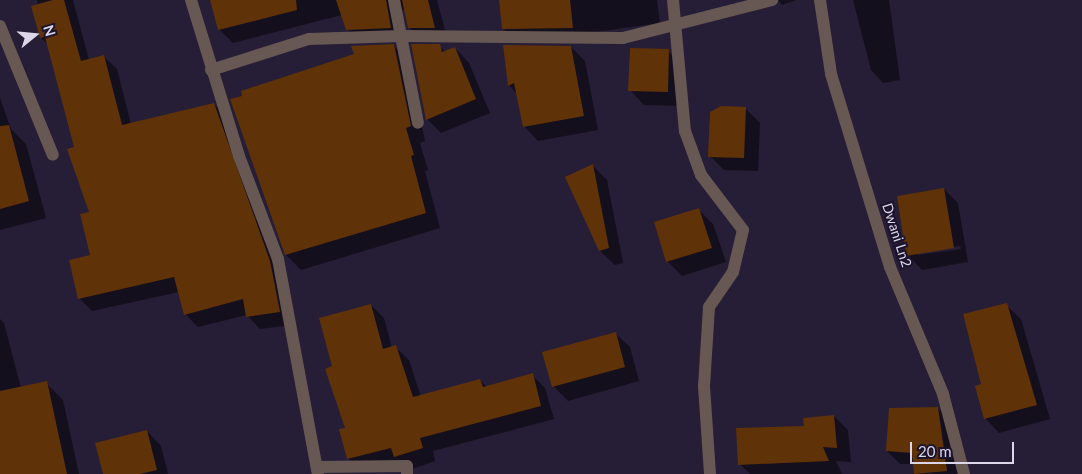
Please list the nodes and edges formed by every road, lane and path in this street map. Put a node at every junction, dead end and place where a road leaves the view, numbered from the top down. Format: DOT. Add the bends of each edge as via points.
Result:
graph roads {
  1 [pos="191,0"];
  2 [pos="394,0"];
  3 [pos="673,0"];
  4 [pos="772,0"];
  5 [pos="820,0"];
  6 [pos="675,24"];
  7 [pos="0,26"];
  8 [pos="401,36"];
  9 [pos="211,70"];
  10 [pos="418,123"];
  11 [pos="53,156"];
  12 [pos="318,470"];
  13 [pos="407,474"];
  14 [pos="710,474"];
  15 [pos="964,474"];
  1 -- 9 [label="street"];
  2 -- 8 [label="street"];
  3 -- 6 [label="street"];
  4 -- 6 [label="street"];
  5 -- 15 [label="street, Dwani Ln2" via="834,83 890,267 943,394"];
  6 -- 8 [label="street" via="624,38"];
  6 -- 14 [label="street" via="685,132 701,175 743,230 733,272 709,307 704,386"];
  7 -- 11 [label="street"];
  8 -- 9 [label="street" via="309,39"];
  8 -- 10 [label="street"];
  9 -- 12 [label="street" via="278,259"];
  12 -- 13 [label="street" via="407,466"];
}
